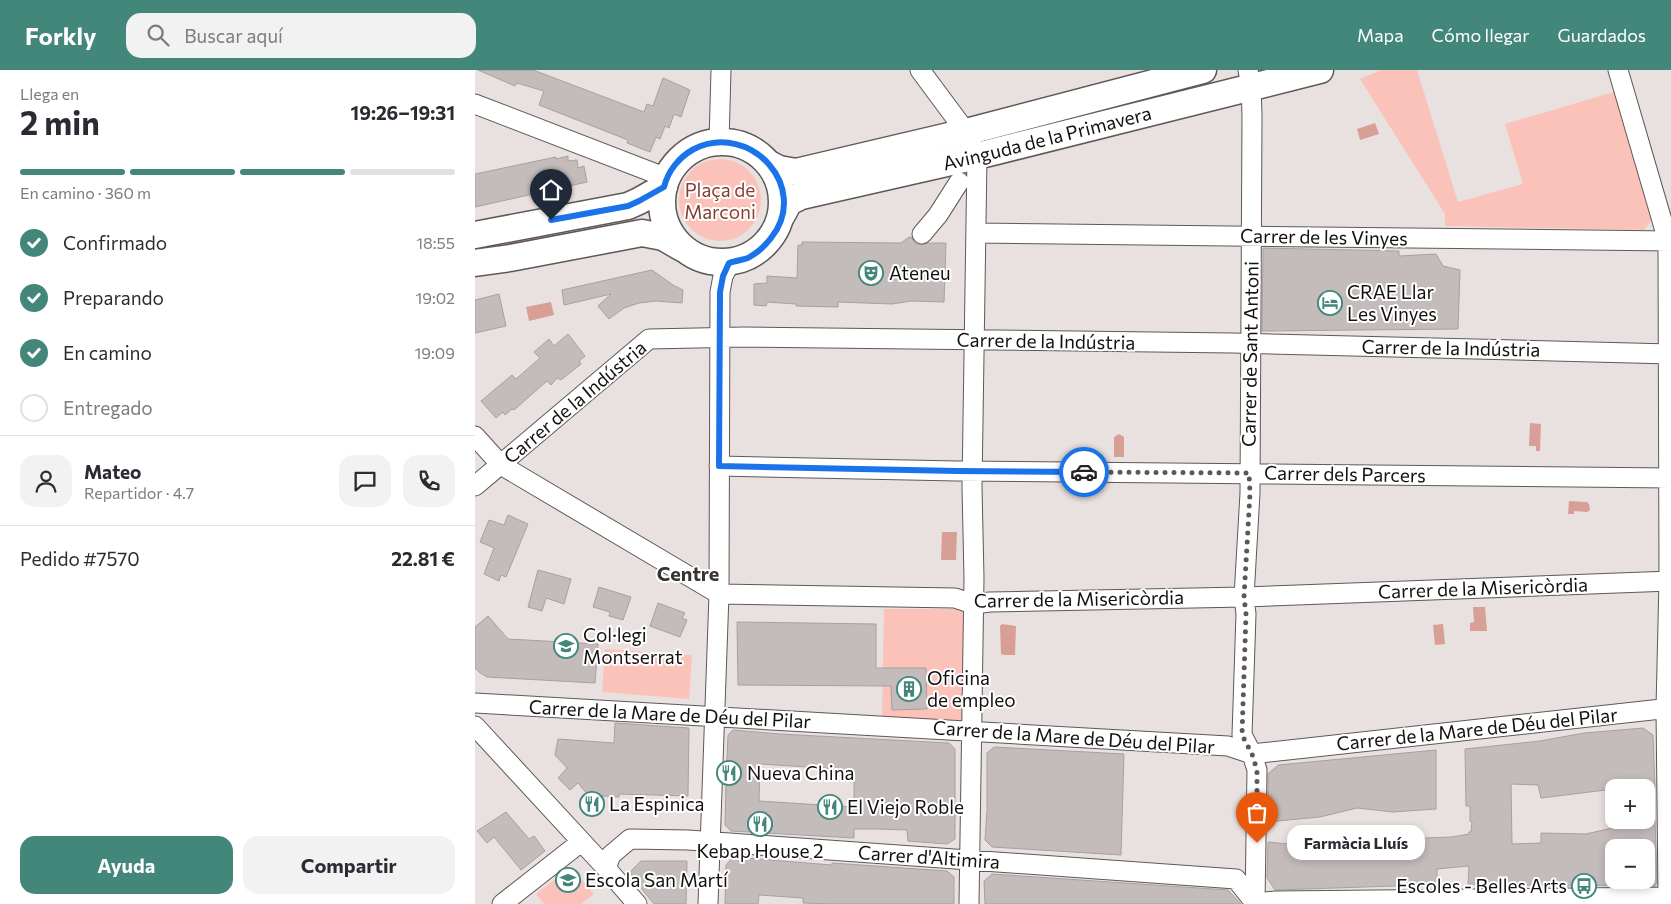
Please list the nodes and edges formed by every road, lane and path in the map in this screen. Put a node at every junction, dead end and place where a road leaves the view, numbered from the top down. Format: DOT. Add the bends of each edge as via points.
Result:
graph roads {
  1 [pos="721,70"];
  2 [pos="920,70"];
  3 [pos="1203,70"];
  4 [pos="1320,70"];
  5 [pos="1618,70"];
  6 [pos="1249,78"];
  7 [pos="475,104"];
  8 [pos="966,132"];
  9 [pos="719,142"];
  10 [pos="977,156"];
  11 [pos="769,164"];
  12 [pos="666,182"];
  13 [pos="959,182"];
  14 [pos="782,215"];
  15 [pos="977,233"];
  16 [pos="922,234"];
  17 [pos="475,235"];
  18 [pos="1252,237"];
  19 [pos="1670,241"];
  20 [pos="682,248"];
  21 [pos="475,263"];
  22 [pos="729,263"];
  23 [pos="720,338"];
  24 [pos="974,340"];
  25 [pos="1250,344"];
  26 [pos="1670,354"];
  27 [pos="475,436"];
  28 [pos="501,465"];
  29 [pos="719,466"];
  30 [pos="973,471"];
  31 [pos="1249,473"];
  32 [pos="1670,478"];
  33 [pos="475,486"];
  34 [pos="1670,581"];
  35 [pos="719,594"];
  36 [pos="1244,597"];
  37 [pos="973,604"];
  38 [pos="475,703"];
  39 [pos="1669,708"];
  40 [pos="715,716"];
  41 [pos="475,726"];
  42 [pos="971,731"];
  43 [pos="1252,754"];
  44 [pos="710,841"];
  45 [pos="581,842"];
  46 [pos="969,859"];
  47 [pos="606,868"];
  48 [pos="1669,897"];
  49 [pos="502,904"];
  50 [pos="637,904"];
  51 [pos="708,904"];
  52 [pos="969,904"];
  53 [pos="1255,904"];
  1 -- 9 [label="street"];
  2 -- 8 [label="street"];
  3 -- 8 [label="street, Avinguda de la Primavera"];
  4 -- 6 [label="street, Avinguda de la Primavera"];
  5 -- 19 [label="street"];
  6 -- 10 [label="street, Avinguda de la Primavera"];
  6 -- 18 [label="street, Carrer de Sant Antoni"];
  7 -- 12 [label="street"];
  8 -- 10 [label="street"];
  8 -- 11 [label="street, Avinguda de la Primavera" via="795,172"];
  9 -- 11 [label="street" via="738,144 755,151"];
  9 -- 12 [label="street" via="688,152 676,164"];
  10 -- 14 [label="street, Avinguda de la Primavera" via="801,196 789,202"];
  10 -- 15 [label="street"];
  11 -- 14 [label="street" via="779,179"];
  12 -- 17 [label="street" via="628,206"];
  12 -- 20 [label="street" via="662,196 663,215 670,233"];
  13 -- 16 [label="street"];
  14 -- 22 [label="street" via="775,232 763,247 748,258"];
  15 -- 18 [label="street, Carrer de les Vinyes"];
  15 -- 24 [label="street"];
  18 -- 19 [label="street, Carrer de les Vinyes"];
  18 -- 25 [label="street, Carrer de Sant Antoni"];
  19 -- 26 [label="street"];
  20 -- 21 [label="street" via="663,237 642,233"];
  20 -- 22 [label="street" via="696,257"];
  22 -- 23 [label="street" via="720,292"];
  23 -- 24 [label="street, Carrer de la Indústria"];
  23 -- 28 [label="street, Carrer de la Indústria" via="649,339"];
  23 -- 29 [label="street"];
  24 -- 25 [label="street, Carrer de la Indústria"];
  24 -- 30 [label="street"];
  25 -- 26 [label="street, Carrer de la Indústria"];
  25 -- 31 [label="street, Carrer de Sant Antoni"];
  26 -- 32 [label="street"];
  27 -- 28 [label="street, Carrer de la Misericòrdia"];
  28 -- 33 [label="street, Carrer de la Indústria"];
  28 -- 35 [label="street, Carrer de la Misericòrdia"];
  29 -- 30 [label="street, Carrer dels Parcers"];
  29 -- 35 [label="street"];
  30 -- 31 [label="street, Carrer dels Parcers"];
  30 -- 37 [label="street"];
  31 -- 32 [label="street, Carrer dels Parcers"];
  31 -- 36 [label="street, Carrer de Sant Antoni"];
  32 -- 34 [label="street"];
  34 -- 36 [label="street, Carrer de la Misericòrdia"];
  34 -- 39 [label="street"];
  35 -- 37 [label="street, Carrer de la Misericòrdia" via="955,598"];
  35 -- 40 [label="street"];
  36 -- 37 [label="street, Carrer de la Misericòrdia"];
  36 -- 43 [label="street, Carrer de Sant Antoni" via="1242,735"];
  37 -- 42 [label="street"];
  38 -- 40 [label="street, Carrer de la Mare de Déu del Pilar"];
  39 -- 43 [label="street, Carrer de la Mare de Déu del Pilar"];
  39 -- 48 [label="street"];
  40 -- 42 [label="street, Carrer de la Mare de Déu del Pilar"];
  40 -- 44 [label="street"];
  41 -- 45 [label="street"];
  42 -- 43 [label="street, Carrer de la Mare de Déu del Pilar" via="1228,746"];
  42 -- 46 [label="street"];
  43 -- 53 [label="street, Carrer de Sant Antoni" via="1257,770"];
  44 -- 46 [label="street, Carrer d'Altimira"];
  44 -- 47 [label="street, Carrer d'Altimira" via="630,839 611,855"];
  44 -- 51 [label="street"];
  45 -- 47 [label="street"];
  45 -- 49 [label="street"];
  46 -- 52 [label="street"];
  46 -- 53 [label="street, Carrer d'Altimira" via="1236,879"];
  47 -- 50 [label="street"];
  48 -- 53 [label="street" via="1276,901"];
}
